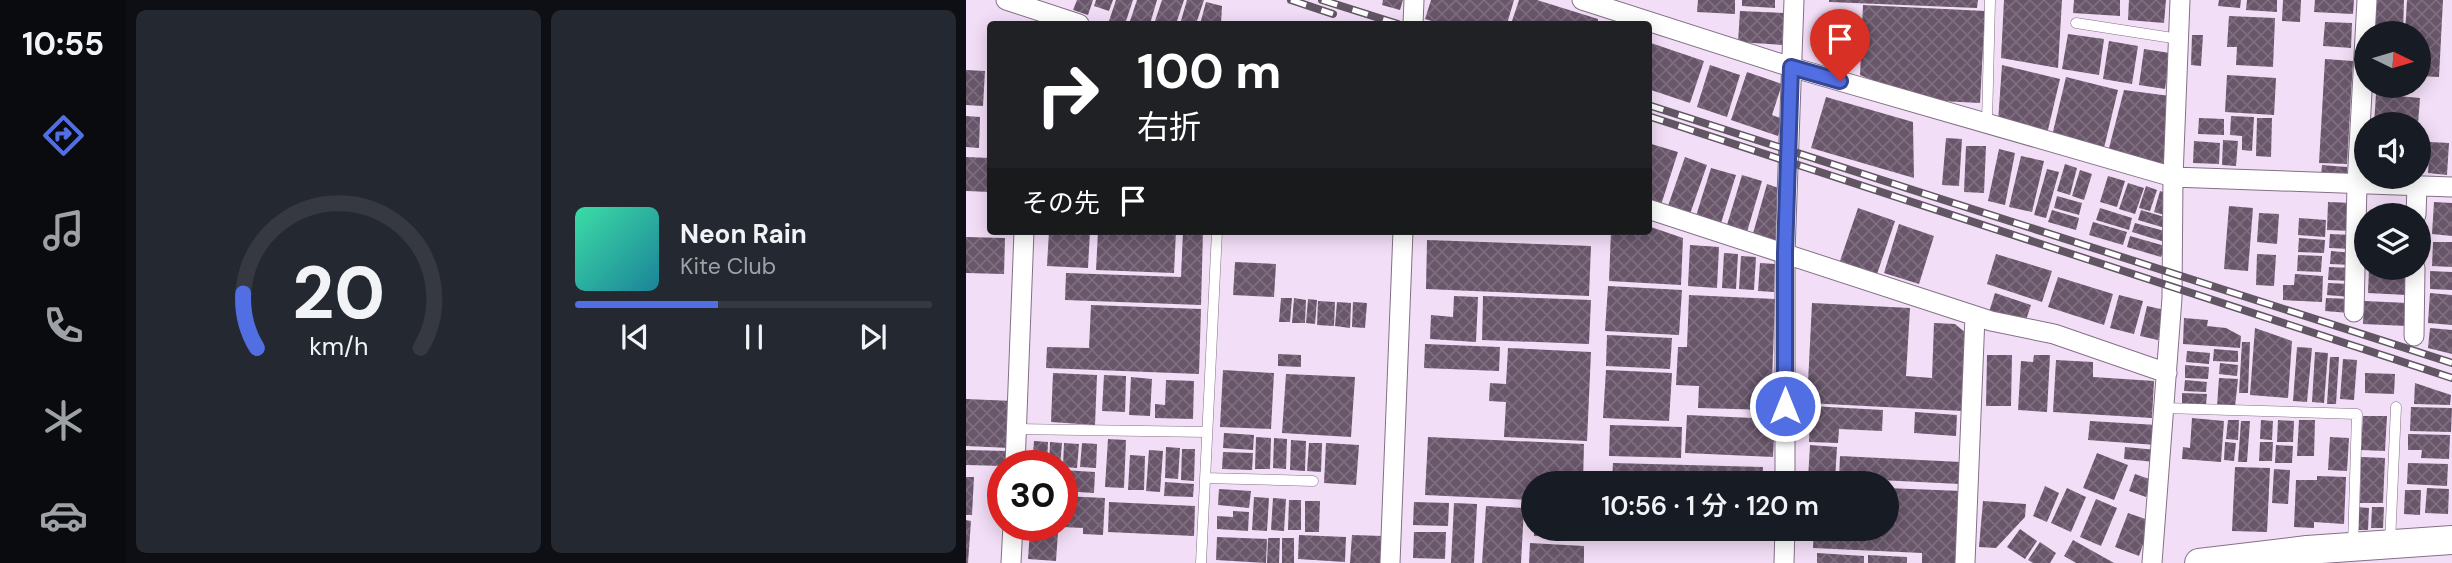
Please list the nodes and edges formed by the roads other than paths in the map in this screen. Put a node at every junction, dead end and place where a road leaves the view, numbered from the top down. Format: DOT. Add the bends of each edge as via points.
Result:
graph roads {
  1 [pos="1006,0"];
  2 [pos="1414,0"];
  3 [pos="1582,0"];
  4 [pos="1794,0"];
  5 [pos="1990,0"];
  6 [pos="2180,0"];
  7 [pos="2367,0"];
  8 [pos="1607,4"];
  9 [pos="1032,17"];
  10 [pos="1059,21"];
  11 [pos="1413,21"];
  12 [pos="2076,23"];
  13 [pos="2179,39"];
  14 [pos="1791,67"];
  15 [pos="2361,112"];
  16 [pos="1987,123"];
  17 [pos="2174,177"];
  18 [pos="2354,184"];
  19 [pos="2431,186"];
  20 [pos="2452,187"];
  21 [pos="2357,189"];
  22 [pos="1652,210"];
  23 [pos="1024,235"];
  24 [pos="1217,235"];
  25 [pos="1403,235"];
  26 [pos="1785,253"];
  27 [pos="2415,280"];
  28 [pos="2354,312"];
  29 [pos="1975,316"];
  30 [pos="2414,336"];
  31 [pos="2167,373"];
  32 [pos="2396,407"];
  33 [pos="2164,408"];
  34 [pos="1016,429"];
  35 [pos="1207,432"];
  36 [pos="1015,450"];
  37 [pos="1785,471"];
  38 [pos="1205,478"];
  39 [pos="1313,481"];
  40 [pos="2452,540"];
  41 [pos="1012,541"];
  42 [pos="1784,541"];
  43 [pos="2390,545"];
  44 [pos="2343,552"];
  45 [pos="1011,563"];
  46 [pos="1201,563"];
  47 [pos="1390,563"];
  48 [pos="1784,563"];
  49 [pos="1965,563"];
  50 [pos="2152,563"];
  51 [pos="2199,563"];
  1 -- 9 [label="street"];
  2 -- 11 [label="street"];
  3 -- 8 [label="street"];
  4 -- 14 [label="street"];
  5 -- 16 [label="lane"];
  6 -- 13 [label="street"];
  7 -- 15 [label="street"];
  8 -- 14 [label="street"];
  9 -- 10 [label="street"];
  12 -- 13 [label="lane"];
  13 -- 17 [label="street"];
  14 -- 16 [label="street"];
  14 -- 26 [label="street"];
  16 -- 17 [label="street"];
  17 -- 18 [label="street"];
  17 -- 31 [label="street"];
  19 -- 20 [label="street"];
  21 -- 28 [label="street"];
  22 -- 26 [label="street"];
  23 -- 34 [label="street"];
  24 -- 35 [label="lane"];
  25 -- 47 [label="street"];
  26 -- 29 [label="street"];
  26 -- 37 [label="street"];
  27 -- 30 [label="street"];
  29 -- 31 [label="street" via="2054,334"];
  29 -- 49 [label="street"];
  31 -- 33 [label="street"];
  32 -- 43 [label="lane"];
  33 -- 44 [label="lane" via="2357,414"];
  33 -- 50 [label="street"];
  34 -- 35 [label="lane"];
  34 -- 36 [label="street"];
  35 -- 38 [label="lane"];
  38 -- 39 [label="lane"];
  38 -- 46 [label="lane"];
  40 -- 43 [label="street"];
  41 -- 45 [label="street"];
  42 -- 48 [label="street"];
  43 -- 44 [label="street"];
  44 -- 51 [label="street"];
}
